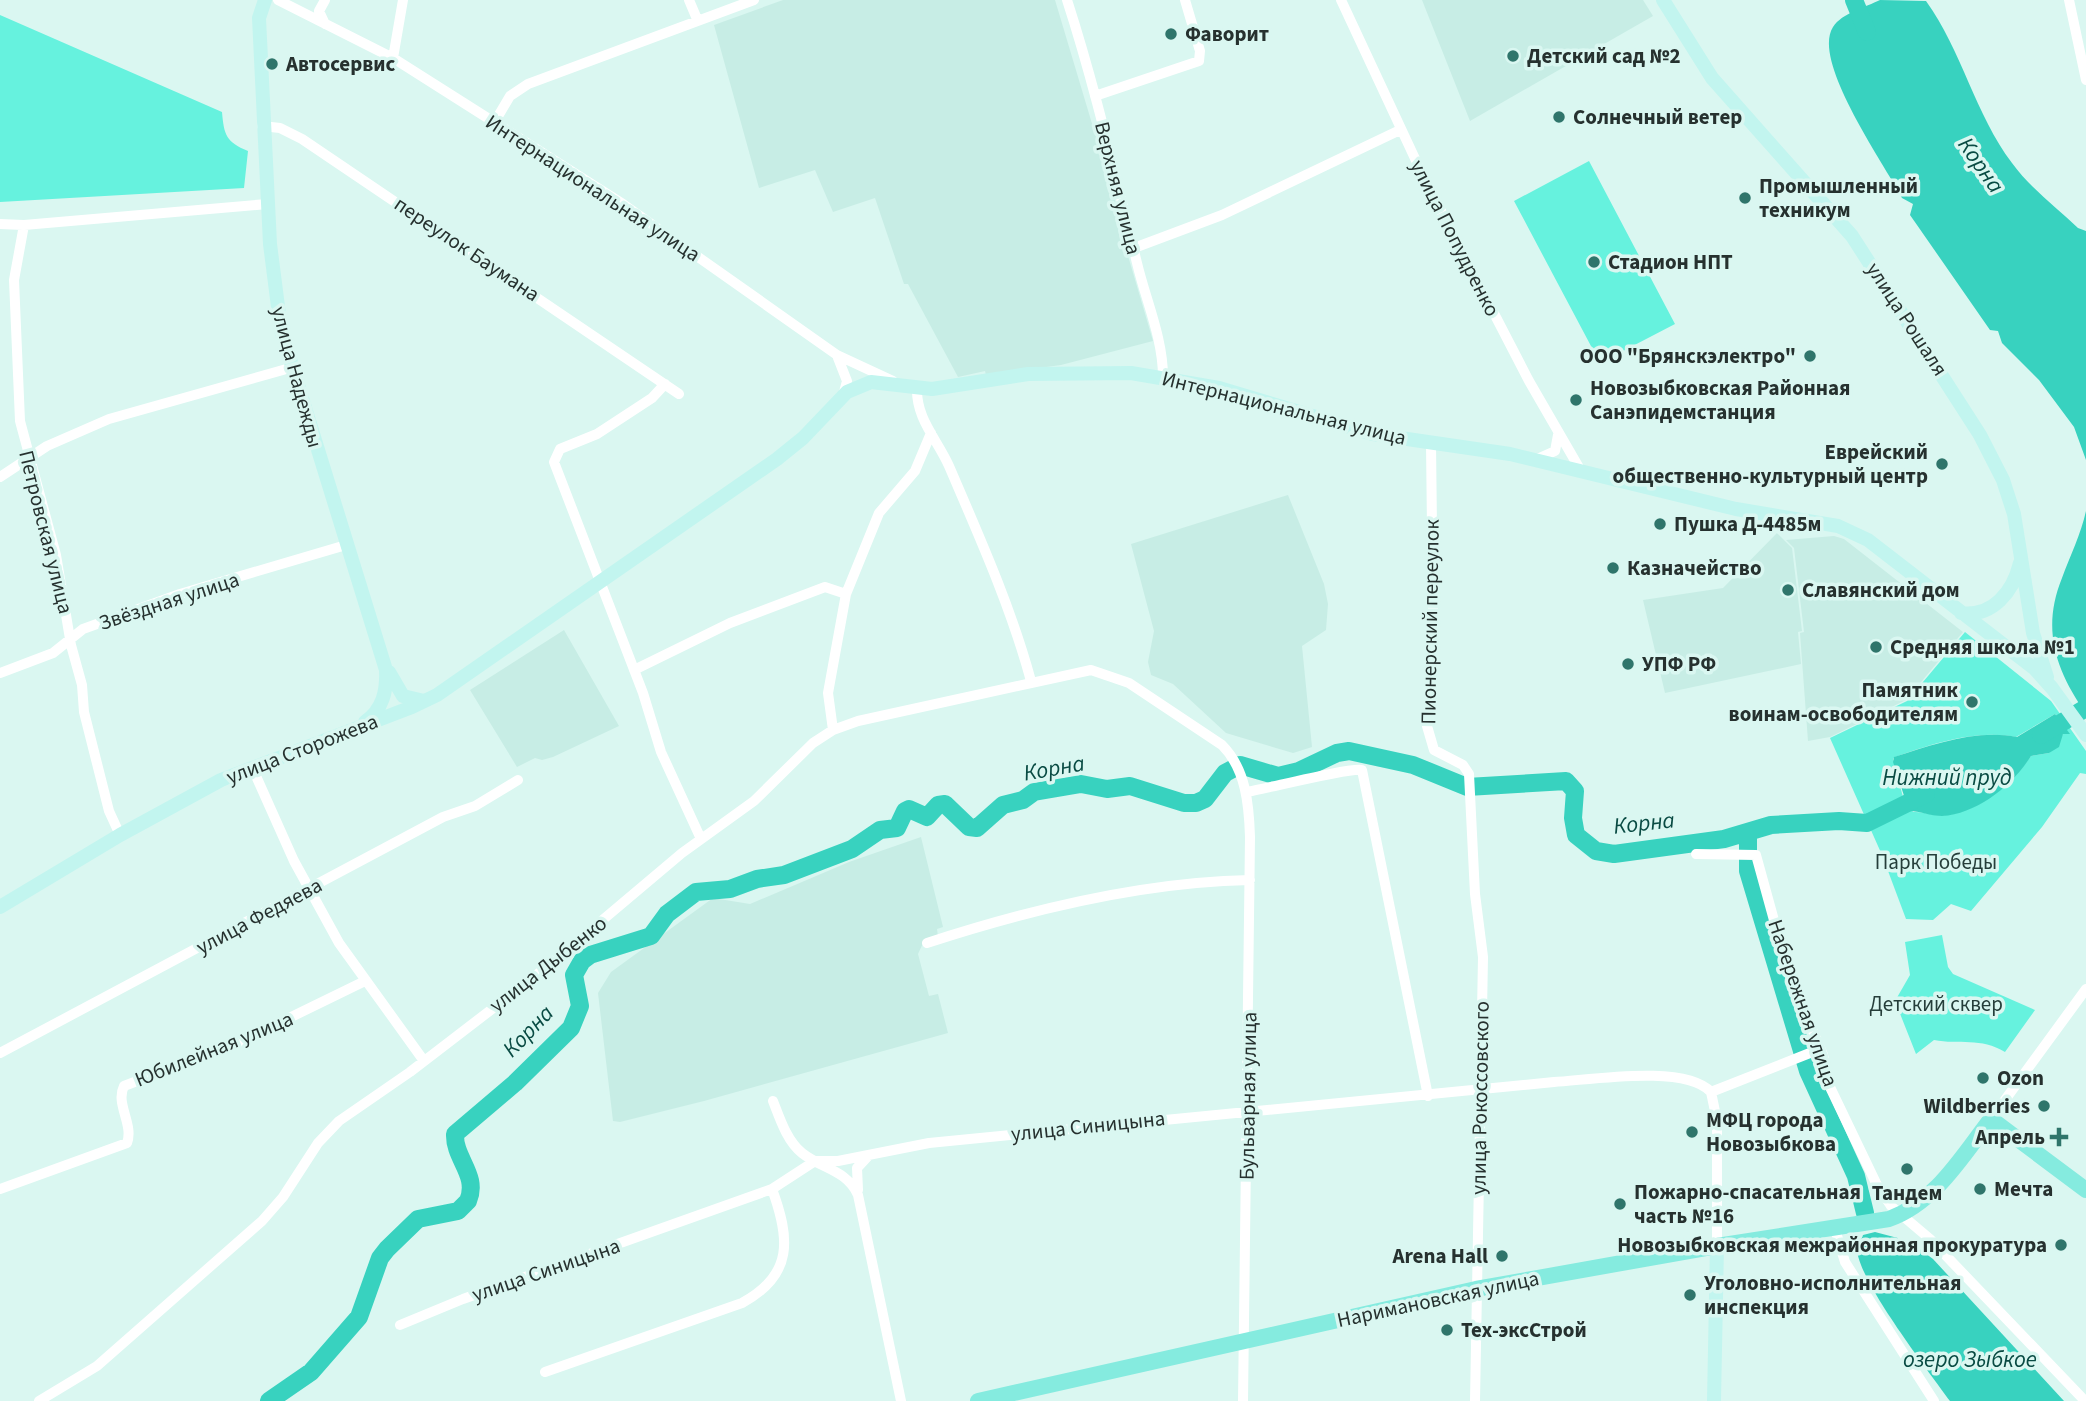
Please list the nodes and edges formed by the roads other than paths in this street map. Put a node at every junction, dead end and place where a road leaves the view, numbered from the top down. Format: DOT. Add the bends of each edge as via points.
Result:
graph roads {
  1 [pos="265,0"];
  2 [pos="278,0"];
  3 [pos="325,0"];
  4 [pos="403,0"];
  5 [pos="689,0"];
  6 [pos="754,0"];
  7 [pos="1067,0"];
  8 [pos="1185,0"];
  9 [pos="1341,0"];
  10 [pos="1663,0"];
  11 [pos="2069,0"];
  12 [pos="697,19"];
  13 [pos="327,26"];
  14 [pos="393,58"];
  15 [pos="2086,80"];
  16 [pos="1096,96"];
  17 [pos="494,123"];
  18 [pos="262,126"];
  19 [pos="1400,130"];
  20 [pos="267,204"];
  21 [pos="0,224"];
  22 [pos="24,225"];
  23 [pos="1133,248"];
  24 [pos="837,355"];
  25 [pos="290,368"];
  26 [pos="1163,377"];
  27 [pos="665,384"];
  28 [pos="860,385"];
  29 [pos="910,386"];
  30 [pos="679,394"];
  31 [pos="843,396"];
  32 [pos="1555,429"];
  33 [pos="931,433"];
  34 [pos="1432,443"];
  35 [pos="29,459"];
  36 [pos="1535,460"];
  37 [pos="1581,471"];
  38 [pos="0,477"];
  39 [pos="346,545"];
  40 [pos="2021,555"];
  41 [pos="599,583"];
  42 [pos="846,594"];
  43 [pos="1961,613"];
  44 [pos="70,640"];
  45 [pos="384,661"];
  46 [pos="634,670"];
  47 [pos="0,673"];
  48 [pos="1031,681"];
  49 [pos="2056,693"];
  50 [pos="428,700"];
  51 [pos="358,728"];
  52 [pos="833,730"];
  53 [pos="2086,735"];
  54 [pos="1232,757"];
  55 [pos="252,767"];
  56 [pos="1470,779"];
  57 [pos="518,780"];
  58 [pos="1246,792"];
  59 [pos="120,835"];
  60 [pos="701,839"];
  61 [pos="1696,854"];
  62 [pos="1250,880"];
  63 [pos="309,889"];
  64 [pos="0,907"];
  65 [pos="926,943"];
  66 [pos="365,981"];
  67 [pos="2086,989"];
  68 [pos="1820,1049"];
  69 [pos="0,1053"];
  70 [pos="424,1061"];
  71 [pos="1480,1091"];
  72 [pos="1711,1092"];
  73 [pos="1428,1096"];
  74 [pos="773,1101"];
  75 [pos="1249,1110"];
  76 [pos="1991,1119"];
  77 [pos="871,1154"];
  78 [pos="815,1161"];
  79 [pos="0,1189"];
  80 [pos="772,1189"];
  81 [pos="2086,1190"];
  82 [pos="858,1195"];
  83 [pos="1901,1215"];
  84 [pos="1835,1229"];
  85 [pos="1717,1246"];
  86 [pos="1476,1289"];
  87 [pos="400,1325"];
  88 [pos="1245,1339"];
  89 [pos="545,1372"];
  90 [pos="2085,1400"];
  91 [pos="39,1401"];
  92 [pos="901,1401"];
  93 [pos="978,1401"];
  94 [pos="1244,1401"];
  95 [pos="1475,1401"];
  96 [pos="1714,1401"];
  97 [pos="1934,1401"];
  1 -- 18 [label="street, улица Надежды" via="259,18"];
  2 -- 13 [label="street, Интернациональная улица"];
  3 -- 13 [label="street" via="319,11"];
  4 -- 14 [label="street"];
  5 -- 12 [label="street"];
  6 -- 12 [label="street"];
  7 -- 16 [label="street, Верхняя улица"];
  8 -- 16 [label="street" via="1199,61"];
  9 -- 19 [label="street, улица Попудренко"];
  10 -- 40 [label="street, улица Рошаля" via="1719,87 1852,236 1945,376 2003,480"];
  11 -- 15 [label="street"];
  12 -- 17 [label="street" via="528,84 510,96"];
  13 -- 14 [label="street, Интернациональная улица"];
  14 -- 17 [label="street, Интернациональная улица"];
  16 -- 23 [label="street, Верхняя улица"];
  17 -- 24 [label="street, Интернациональная улица" via="623,204"];
  18 -- 20 [label="street, улица Надежды"];
  18 -- 27 [label="street, переулок Баумана" via="280,128 302,139"];
  19 -- 23 [label="street" via="1222,215"];
  19 -- 32 [label="street, улица Попудренко"];
  20 -- 22 [label="street"];
  20 -- 25 [label="street, улица Надежды" via="274,280"];
  21 -- 22 [label="street"];
  22 -- 35 [label="street, Петровская улица" via="14,300 20,421"];
  23 -- 26 [label="street, Верхняя улица" via="1162,351"];
  24 -- 29 [label="street, Интернациональная улица"];
  24 -- 31 [label="street" via="847,381"];
  25 -- 35 [label="street" via="119,415 47,446"];
  25 -- 39 [label="street, улица Надежды"];
  26 -- 29 [label="street, Интернациональная улица" via="1061,372 942,388"];
  26 -- 34 [label="street, Интернациональная улица" via="1219,388 1373,433"];
  27 -- 30 [label="street, переулок Баумана"];
  27 -- 41 [label="street" via="652,398 597,434 555,455 555,467"];
  28 -- 29 [label="street, Интернациональная улица" via="884,381"];
  28 -- 31 [label="street, улица Сторожева"];
  29 -- 33 [label="street"];
  31 -- 41 [label="street, улица Сторожева" via="792,447"];
  32 -- 36 [label="street" via="1559,443 1555,451"];
  32 -- 37 [label="street, улица Попудренко"];
  33 -- 42 [label="street" via="915,471 878,513"];
  33 -- 48 [label="street" via="987,557"];
  34 -- 36 [label="street, Интернациональная улица"];
  34 -- 56 [label="street, Пионерский переулок" via="1433,605 1427,726 1434,750 1462,765"];
  35 -- 38 [label="street"];
  35 -- 44 [label="street, Петровская улица" via="56,555"];
  36 -- 37 [label="street, Интернациональная улица"];
  37 -- 43 [label="street, Интернациональная улица" via="1736,509 1852,530"];
  39 -- 44 [label="street, Звёздная улица" via="166,599 83,629"];
  39 -- 45 [label="street, улица Надежды"];
  40 -- 43 [label="street" via="2014,582 2003,597 1979,613"];
  40 -- 49 [label="street, улица Рошаля" via="2036,648"];
  41 -- 46 [label="street"];
  41 -- 50 [label="street, улица Сторожева"];
  42 -- 46 [label="street" via="825,587 730,623"];
  42 -- 52 [label="street" via="828,693"];
  43 -- 49 [label="street, Интернациональная улица" via="2024,660"];
  44 -- 47 [label="street, Звёздная улица" via="46,656"];
  44 -- 59 [label="street, Петровская улица" via="90,736"];
  45 -- 50 [label="street, улица Надежды" via="400,693 415,701"];
  45 -- 51 [label="street, улица Надежды" via="384,697 375,714"];
  46 -- 60 [label="street" via="661,752"];
  48 -- 52 [label="street, улица Дыбенко"];
  48 -- 54 [label="street, улица Дыбенко" via="1091,670 1129,682 1222,745"];
  49 -- 53 [label="street"];
  50 -- 51 [label="street, улица Сторожева"];
  51 -- 55 [label="street, улица Сторожева"];
  52 -- 60 [label="street, улица Дыбенко" via="797,757 754,801"];
  54 -- 58 [label="street, Бульварная улица"];
  55 -- 59 [label="street, улица Сторожева"];
  55 -- 63 [label="street"];
  56 -- 71 [label="street, улица Рокоссовского" via="1483,957"];
  57 -- 63 [label="street, улица Федяева"];
  58 -- 62 [label="street, Бульварная улица"];
  58 -- 73 [label="street" via="1352,768 1362,770"];
  59 -- 64 [label="street, улица Сторожева"];
  60 -- 70 [label="street, улица Дыбенко"];
  61 -- 68 [label="street, Набережная улица" via="1758,857 1788,971"];
  62 -- 65 [label="street" via="1200,883 1090,901"];
  62 -- 75 [label="street, Бульварная улица"];
  63 -- 66 [label="street"];
  63 -- 69 [label="street, улица Федяева"];
  66 -- 70 [label="street"];
  66 -- 79 [label="street, Юбилейная улица" via="237,1042 124,1086 121,1096 130,1135 127,1143"];
  67 -- 76 [label="street"];
  68 -- 72 [label="street"];
  68 -- 83 [label="street, Набережная улица" via="1829,1085 1871,1173"];
  70 -- 91 [label="street, улица Дыбенко" via="330,1130 283,1197 246,1236 97,1366"];
  71 -- 72 [label="street, улица Синицына" via="1632,1077 1688,1079"];
  71 -- 73 [label="street, улица Синицына"];
  71 -- 86 [label="street, улица Рокоссовского"];
  72 -- 85 [label="street" via="1717,1121"];
  73 -- 75 [label="street, улица Синицына"];
  74 -- 78 [label="street" via="793,1144"];
  75 -- 77 [label="street, улица Синицына" via="946,1141"];
  75 -- 88 [label="street, Бульварная улица"];
  76 -- 81 [label="main road"];
  76 -- 83 [label="main road" via="1938,1185"];
  77 -- 78 [label="street, улица Синицына"];
  77 -- 82 [label="street" via="857,1168"];
  78 -- 80 [label="street, улица Синицына"];
  78 -- 82 [label="street" via="845,1177"];
  80 -- 87 [label="street, улица Синицына"];
  80 -- 89 [label="street" via="786,1247 777,1272 761,1291 742,1303"];
  82 -- 92 [label="street"];
  83 -- 84 [label="main road, Наримановская улица"];
  83 -- 90 [label="street, Набережная улица" via="1930,1239"];
  84 -- 85 [label="main road, Наримановская улица"];
  84 -- 97 [label="street" via="1845,1262"];
  85 -- 86 [label="main road, Наримановская улица"];
  85 -- 96 [label="street"];
  86 -- 88 [label="main road, Наримановская улица"];
  86 -- 95 [label="street, улица Рокоссовского"];
  88 -- 93 [label="main road, Наримановская улица"];
  88 -- 94 [label="street, Бульварная улица"];
}
